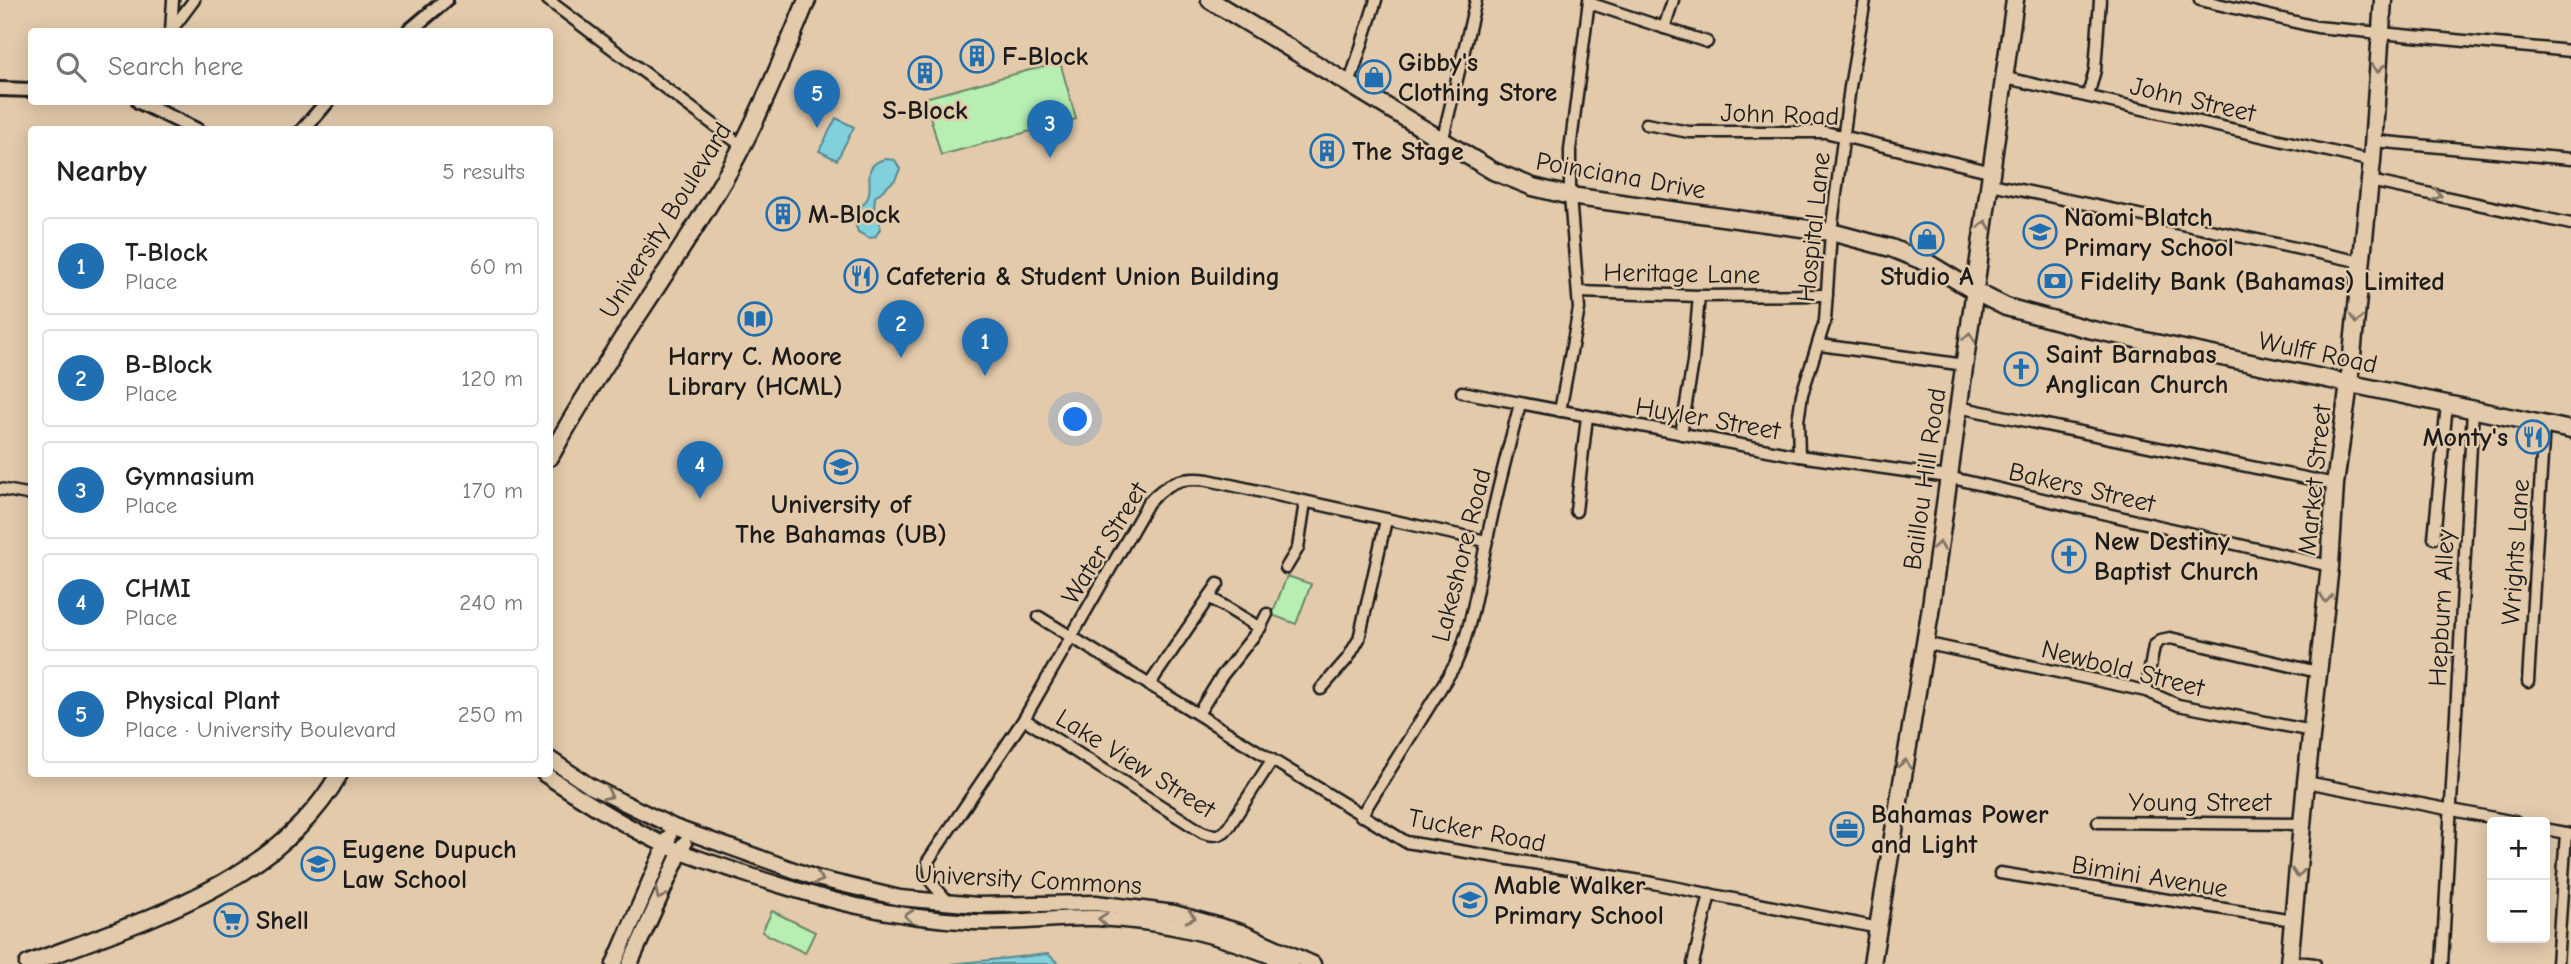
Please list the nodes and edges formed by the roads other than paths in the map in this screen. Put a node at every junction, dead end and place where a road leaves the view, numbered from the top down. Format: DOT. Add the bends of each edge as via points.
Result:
graph roads {
  1 [pos="173,0"];
  2 [pos="194,0"];
  3 [pos="446,0"];
  4 [pos="548,0"];
  5 [pos="807,0"];
  6 [pos="1210,0"];
  7 [pos="1376,0"];
  8 [pos="1476,0"];
  9 [pos="1673,0"];
  10 [pos="1865,0"];
  11 [pos="2015,0"];
  12 [pos="2100,0"];
  13 [pos="2200,0"];
  14 [pos="2383,0"];
  15 [pos="1589,2"];
  16 [pos="170,28"];
  17 [pos="172,28"];
  18 [pos="413,28"];
  19 [pos="1664,28"];
  20 [pos="2380,34"];
  21 [pos="1707,42"];
  22 [pos="2571,51"];
  23 [pos="2006,78"];
  24 [pos="1349,85"];
  25 [pos="0,89"];
  26 [pos="28,90"];
  27 [pos="2088,96"];
  28 [pos="145,105"];
  29 [pos="324,105"];
  30 [pos="1646,124"];
  31 [pos="189,126"];
  32 [pos="306,126"];
  33 [pos="1844,136"];
  34 [pos="2374,141"];
  35 [pos="1442,142"];
  36 [pos="741,146"];
  37 [pos="2571,159"];
  38 [pos="2372,161"];
  39 [pos="1992,178"];
  40 [pos="2370,181"];
  41 [pos="1570,196"];
  42 [pos="2571,223"];
  43 [pos="1831,232"];
  44 [pos="2362,262"];
  45 [pos="1579,292"];
  46 [pos="1976,292"];
  47 [pos="1826,295"];
  48 [pos="1699,296"];
  49 [pos="1819,345"];
  50 [pos="1965,365"];
  51 [pos="2349,384"];
  52 [pos="1462,392"];
  53 [pos="1520,404"];
  54 [pos="2447,404"];
  55 [pos="1958,407"];
  56 [pos="2473,410"];
  57 [pos="1560,411"];
  58 [pos="1587,417"];
  59 [pos="2544,424"];
  60 [pos="2571,429"];
  61 [pos="1681,434"];
  62 [pos="553,452"];
  63 [pos="1799,456"];
  64 [pos="1948,477"];
  65 [pos="2335,484"];
  66 [pos="0,489"];
  67 [pos="28,494"];
  68 [pos="1305,502"];
  69 [pos="1576,511"];
  70 [pos="1386,520"];
  71 [pos="2434,538"];
  72 [pos="1486,541"];
  73 [pos="2330,566"];
  74 [pos="1286,568"];
  75 [pos="1218,584"];
  76 [pos="1209,597"];
  77 [pos="1268,614"];
  78 [pos="1039,617"];
  79 [pos="1260,628"];
  80 [pos="1071,636"];
  81 [pos="1924,643"];
  82 [pos="2318,672"];
  83 [pos="2528,682"];
  84 [pos="1149,685"];
  85 [pos="1321,689"];
  86 [pos="2146,691"];
  87 [pos="1198,714"];
  88 [pos="1024,719"];
  89 [pos="2312,731"];
  90 [pos="1272,760"];
  91 [pos="553,762"];
  92 [pos="548,777"];
  93 [pos="336,779"];
  94 [pos="2306,782"];
  95 [pos="2451,808"];
  96 [pos="1361,816"];
  97 [pos="2492,817"];
  98 [pos="2098,822"];
  99 [pos="2302,824"];
  100 [pos="674,827"];
  101 [pos="2550,830"];
  102 [pos="689,833"];
  103 [pos="2568,834"];
  104 [pos="665,845"];
  105 [pos="681,852"];
  106 [pos="2000,873"];
  107 [pos="1710,894"];
  108 [pos="948,902"];
  109 [pos="2293,920"];
  110 [pos="1879,928"];
  111 [pos="2289,962"];
  112 [pos="28,964"];
  113 [pos="614,964"];
  114 [pos="630,964"];
  115 [pos="1290,964"];
  116 [pos="1313,964"];
  117 [pos="1693,964"];
  118 [pos="1872,964"];
  119 [pos="2315,964"];
  120 [pos="2442,964"];
  121 [pos="2557,964"];
  1 -- 16 [label="street"];
  2 -- 17 [label="street"];
  3 -- 18 [label="street"];
  4 -- 36 [label="street"];
  5 -- 36 [label="main road, University Boulevard"];
  6 -- 24 [label="main road, Poinciana Drive"];
  7 -- 24 [label="street"];
  8 -- 35 [label="street"];
  9 -- 19 [label="street"];
  10 -- 33 [label="street, Hospital Lane"];
  11 -- 23 [label="main road, Baillou Hill Road"];
  12 -- 27 [label="street" via="2095,71"];
  13 -- 20 [label="street" via="2316,27"];
  14 -- 20 [label="main road, Market Street"];
  15 -- 19 [label="street"];
  15 -- 41 [label="street" via="1570,150"];
  19 -- 21 [label="street"];
  20 -- 22 [label="street"];
  20 -- 34 [label="main road, Market Street, one-way"];
  23 -- 27 [label="street, John Street"];
  23 -- 39 [label="main road, Baillou Hill Road"];
  24 -- 35 [label="main road, Poinciana Drive"];
  25 -- 26 [label="street"];
  27 -- 38 [label="street, John Street"];
  28 -- 31 [label="street"];
  29 -- 32 [label="street"];
  30 -- 33 [label="street, John Road" via="1689,132 1825,132"];
  33 -- 39 [label="street, John Road"];
  33 -- 43 [label="street, Hospital Lane"];
  34 -- 37 [label="street"];
  34 -- 38 [label="main road, Market Street"];
  35 -- 41 [label="main road, Poinciana Drive" via="1493,172"];
  36 -- 62 [label="main road, University Boulevard"];
  38 -- 40 [label="main road, Market Street"];
  39 -- 44 [label="street, John Road"];
  46 -- 39 [label="main road, Baillou Hill Road, one-way"];
  40 -- 42 [label="street, one-way"];
  40 -- 44 [label="main road, Market Street"];
  41 -- 43 [label="main road, Poinciana Drive"];
  41 -- 45 [label="street"];
  43 -- 46 [label="main road, Poinciana Drive" via="1928,263"];
  43 -- 47 [label="street, Hospital Lane"];
  44 -- 51 [label="main road, Market Street, one-way"];
  45 -- 48 [label="street, Heritage Lane"];
  45 -- 57 [label="street"];
  50 -- 46 [label="main road, Baillou Hill Road, one-way"];
  46 -- 51 [label="main road, Wulff Road" via="2006,307 2088,329"];
  47 -- 48 [label="street, Heritage Lane"];
  47 -- 49 [label="street, Hospital Lane"];
  48 -- 61 [label="street"];
  49 -- 50 [label="street"];
  49 -- 63 [label="street, Hospital Lane" via="1802,394"];
  50 -- 55 [label="main road, Baillou Hill Road"];
  51 -- 54 [label="main road, Wulff Road"];
  51 -- 65 [label="main road, Market Street"];
  52 -- 53 [label="street, Huyler Street"];
  53 -- 57 [label="street, Huyler Street"];
  53 -- 72 [label="street, Lakeshore Road"];
  54 -- 56 [label="main road, Wulff Road"];
  54 -- 71 [label="street"];
  55 -- 64 [label="main road, Baillou Hill Road"];
  55 -- 65 [label="street"];
  56 -- 59 [label="main road, Wulff Road"];
  56 -- 95 [label="street, Hepburn Alley"];
  57 -- 58 [label="street, Huyler Street"];
  58 -- 61 [label="street, Huyler Street"];
  58 -- 69 [label="street"];
  59 -- 60 [label="main road, Wulff Road"];
  59 -- 83 [label="street, Wrights Lane"];
  61 -- 63 [label="street, Huyler Street"];
  63 -- 64 [label="street, Huyler Street"];
  64 -- 73 [label="street, Bakers Street"];
  81 -- 64 [label="main road, Baillou Hill Road, one-way"];
  65 -- 73 [label="main road, Market Street"];
  66 -- 67 [label="street"];
  68 -- 70 [label="street, Water Street"];
  68 -- 74 [label="street" via="1298,548"];
  68 -- 80 [label="street, Water Street" via="1197,478 1164,486 1149,503"];
  70 -- 72 [label="street, Water Street"];
  70 -- 85 [label="street" via="1359,639"];
  72 -- 96 [label="street, Lakeshore Road" via="1469,629 1455,665"];
  73 -- 82 [label="main road, Market Street, one-way"];
  75 -- 76 [label="street"];
  76 -- 79 [label="street"];
  76 -- 84 [label="street"];
  77 -- 79 [label="street"];
  78 -- 80 [label="street, Tucker Road"];
  79 -- 87 [label="street"];
  80 -- 84 [label="street, Tucker Road"];
  80 -- 88 [label="street, Water Street"];
  81 -- 86 [label="street, Newbold Street"];
  110 -- 81 [label="main road, Baillou Hill Road, one-way"];
  82 -- 86 [label="street" via="2170,638 2154,646"];
  82 -- 89 [label="main road, Market Street"];
  84 -- 87 [label="street, Tucker Road"];
  86 -- 89 [label="street, Newbold Street" via="2178,705"];
  87 -- 90 [label="street, Tucker Road"];
  88 -- 90 [label="street, Lake View Street" via="1213,835 1228,828"];
  88 -- 108 [label="street, Water Street" via="928,861 932,883"];
  89 -- 94 [label="main road, Market Street"];
  90 -- 96 [label="street, Tucker Road"];
  91 -- 100 [label="main road, University Commons, one-way" via="590,786"];
  92 -- 104 [label="main road, University Commons"];
  93 -- 112 [label="main road" via="323,800 275,847 225,880 178,907"];
  94 -- 95 [label="street"];
  94 -- 99 [label="main road, Market Street"];
  95 -- 97 [label="street"];
  95 -- 120 [label="street, Hepburn Alley"];
  96 -- 107 [label="street, Tucker Road" via="1406,842"];
  98 -- 99 [label="street, Young Street"];
  99 -- 109 [label="main road, Market Street, one-way"];
  100 -- 102 [label="main road, University Commons"];
  100 -- 104 [label="main road"];
  101 -- 103 [label="street"];
  102 -- 105 [label="main road"];
  102 -- 108 [label="main road, University Commons, one-way" via="865,892"];
  103 -- 121 [label="street"];
  104 -- 105 [label="main road, University Commons"];
  104 -- 113 [label="main road"];
  105 -- 114 [label="main road, one-way"];
  115 -- 105 [label="main road, University Commons, one-way" via="1172,925 1095,918 977,922 899,916 809,894"];
  106 -- 109 [label="street, Bimini Avenue"];
  107 -- 110 [label="street, Tucker Road"];
  107 -- 117 [label="street"];
  108 -- 116 [label="main road, University Commons, one-way" via="1096,903 1174,913 1241,932"];
  109 -- 111 [label="main road, Market Street"];
  110 -- 118 [label="main road, Baillou Hill Road"];
  111 -- 119 [label="street"];
}
